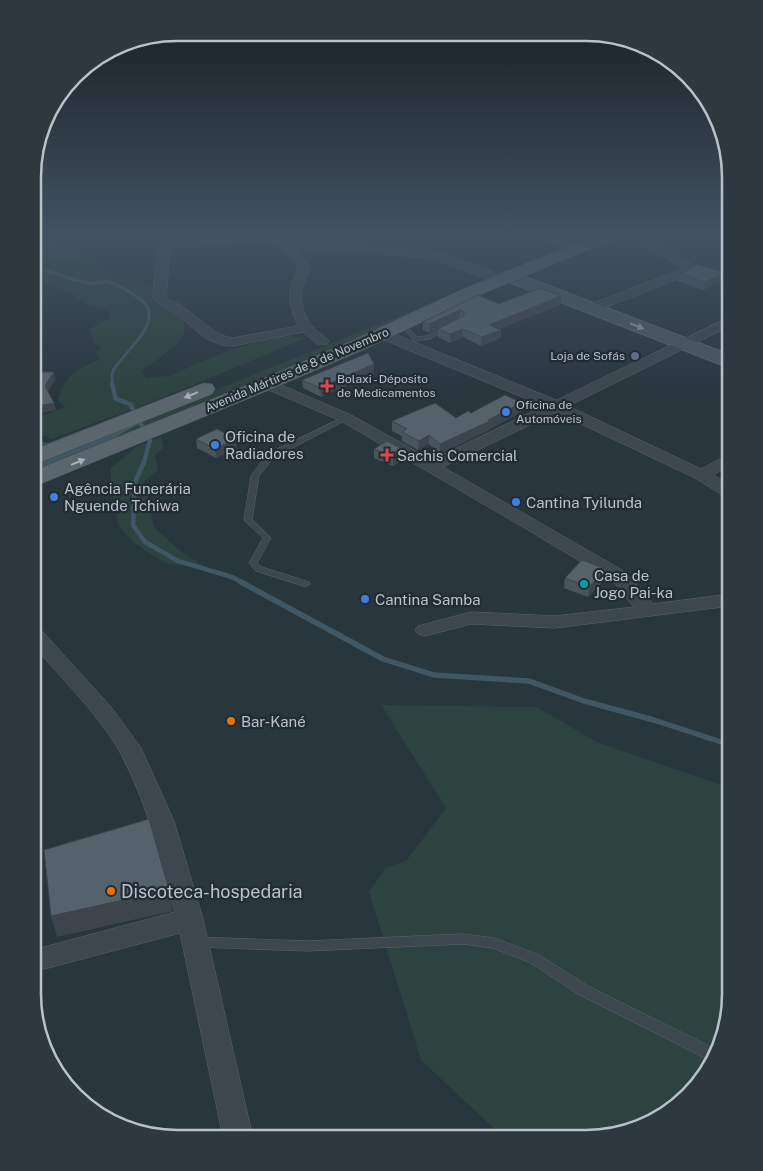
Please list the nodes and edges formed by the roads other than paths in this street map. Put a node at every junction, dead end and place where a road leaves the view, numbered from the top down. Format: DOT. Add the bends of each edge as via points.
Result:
graph roads {
  1 [pos="160,288"];
  2 [pos="296,288"];
  3 [pos="457,288"];
  4 [pos="489,288"];
  5 [pos="540,288"];
  6 [pos="644,288"];
  7 [pos="592,308"];
  8 [pos="722,325"];
  9 [pos="452,326"];
  10 [pos="306,328"];
  11 [pos="400,336"];
  12 [pos="322,342"];
  13 [pos="684,344"];
  14 [pos="295,352"];
  15 [pos="722,359"];
  16 [pos="223,382"];
  17 [pos="267,384"];
  18 [pos="556,406"];
  19 [pos="346,418"];
  20 [pos="156,419"];
  21 [pos="127,431"];
  22 [pos="41,445"];
  23 [pos="58,448"];
  24 [pos="41,455"];
  25 [pos="722,464"];
  26 [pos="433,466"];
  27 [pos="701,475"];
  28 [pos="41,476"];
  29 [pos="722,487"];
  30 [pos="306,584"];
  31 [pos="721,601"];
  32 [pos="648,611"];
  33 [pos="425,630"];
  34 [pos="41,643"];
  35 [pos="192,930"];
  36 [pos="41,959"];
  37 [pos="708,1053"];
  38 [pos="236,1130"];
  1 -- 10 [label="street" via="161,301 184,313 222,341 233,342"];
  2 -- 10 [label="street" via="296,302"];
  3 -- 12 [label="main road, Avenida Mártires de 8 de Novembro"];
  4 -- 11 [label="main road, Avenida Mártires de 8 de Novembro"];
  5 -- 7 [label="street"];
  6 -- 7 [label="street"];
  7 -- 13 [label="street, one-way"];
  8 -- 13 [label="street"];
  9 -- 11 [label="lane" via="428,338"];
  10 -- 12 [label="street"];
  11 -- 17 [label="main road, Avenida Mártires de 8 de Novembro"];
  11 -- 18 [label="street"];
  12 -- 14 [label="main road, Avenida Mártires de 8 de Novembro"];
  13 -- 15 [label="street"];
  13 -- 18 [label="street"];
  16 -- 20 [label="main road, Avenida Mártires de 8 de Novembro, one-way"];
  17 -- 19 [label="street"];
  17 -- 20 [label="main road, Avenida Mártires de 8 de Novembro"];
  18 -- 26 [label="street"];
  18 -- 27 [label="street"];
  19 -- 26 [label="street"];
  19 -- 30 [label="lane" via="270,456 255,476 248,520 267,538 253,563 259,569"];
  20 -- 21 [label="main road, Avenida Mártires de 8 de Novembro"];
  21 -- 23 [label="main road, Avenida Mártires de 8 de Novembro"];
  28 -- 21 [label="main road, Avenida Mártires de 8 de Novembro, one-way"];
  22 -- 23 [label="lane"];
  23 -- 24 [label="main road, Avenida Mártires de 8 de Novembro"];
  25 -- 27 [label="street"];
  26 -- 32 [label="street" via="620,578"];
  27 -- 29 [label="street"];
  31 -- 32 [label="street"];
  32 -- 33 [label="street" via="555,622 470,618"];
  34 -- 35 [label="street" via="104,712 133,754 162,821"];
  35 -- 36 [label="street"];
  35 -- 37 [label="lane" via="307,946 463,939 494,944 535,959 583,990"];
  35 -- 38 [label="street"];
}
